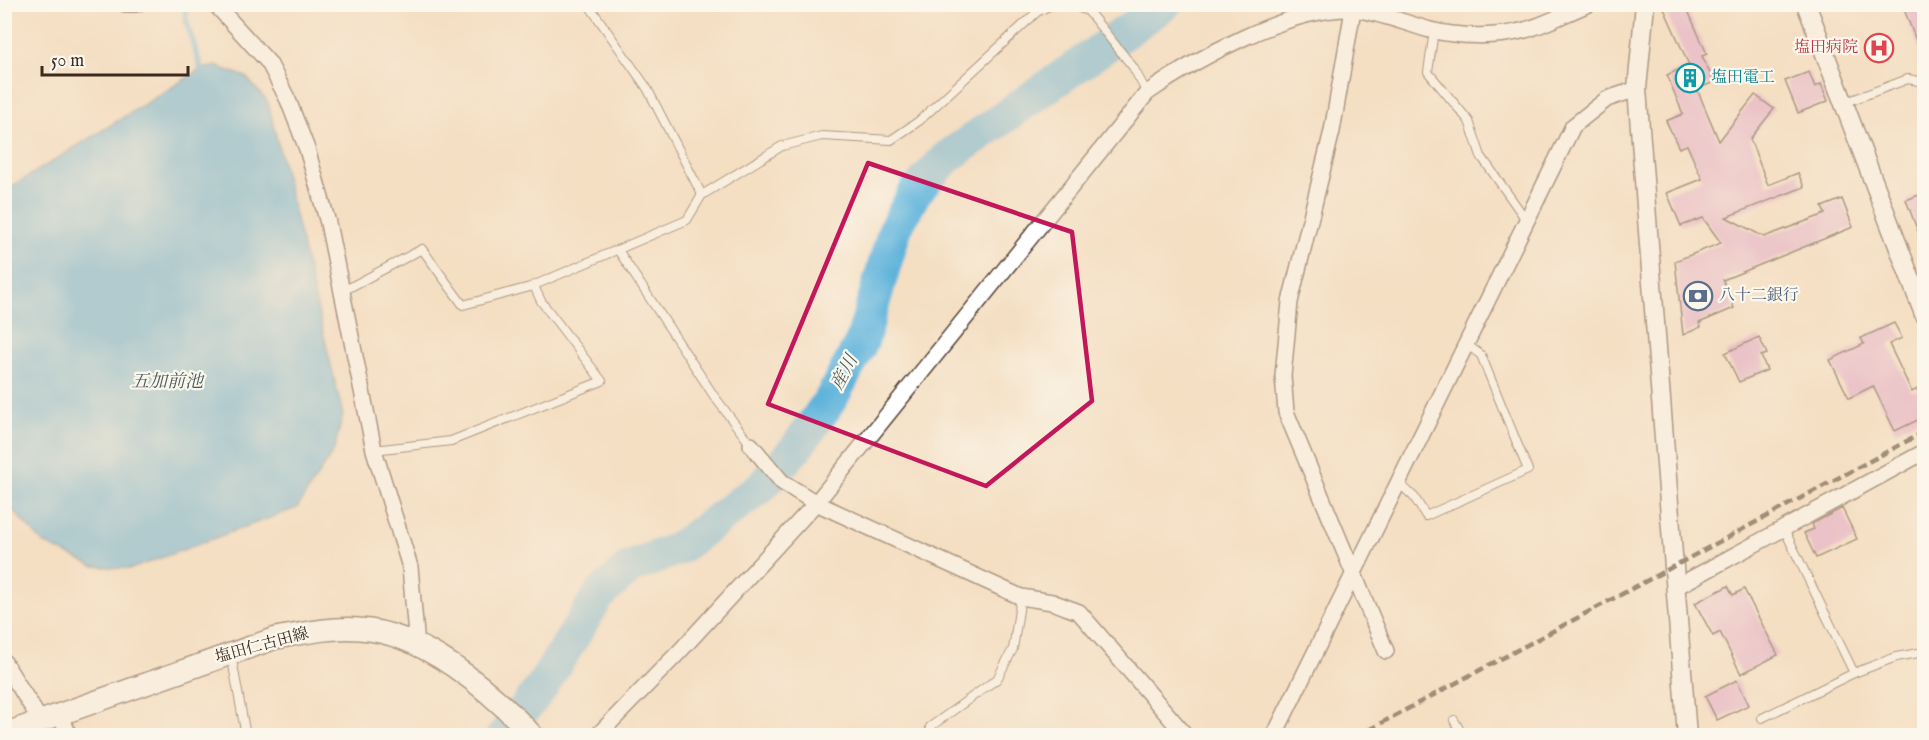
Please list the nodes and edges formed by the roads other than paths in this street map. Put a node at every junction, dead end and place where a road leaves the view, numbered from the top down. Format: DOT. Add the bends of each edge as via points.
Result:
graph roads {
  1 [pos="124,4"];
  2 [pos="137,4"];
  3 [pos="215,4"];
  4 [pos="588,4"];
  5 [pos="1053,4"];
  6 [pos="1068,4"];
  7 [pos="1589,4"];
  8 [pos="1644,4"];
  9 [pos="1806,4"];
  10 [pos="1353,7"];
  11 [pos="1434,31"];
  12 [pos="1924,82"];
  13 [pos="1637,89"];
  14 [pos="1147,93"];
  15 [pos="1844,103"];
  16 [pos="702,195"];
  17 [pos="1527,221"];
  18 [pos="618,250"];
  19 [pos="534,286"];
  20 [pos="343,291"];
  21 [pos="1924,314"];
  22 [pos="1466,344"];
  23 [pos="751,445"];
  24 [pos="374,450"];
  25 [pos="1924,452"];
  26 [pos="1399,483"];
  27 [pos="816,503"];
  28 [pos="1783,527"];
  29 [pos="1353,576"];
  30 [pos="1678,585"];
  31 [pos="1021,597"];
  32 [pos="417,646"];
  33 [pos="1386,651"];
  34 [pos="231,652"];
  35 [pos="1924,652"];
  36 [pos="4,662"];
  37 [pos="1854,673"];
  38 [pos="50,716"];
  39 [pos="1762,718"];
  40 [pos="1454,720"];
  41 [pos="4,734"];
  42 [pos="69,735"];
  43 [pos="246,735"];
  44 [pos="533,735"];
  45 [pos="597,735"];
  46 [pos="934,735"];
  47 [pos="1186,735"];
  48 [pos="1274,735"];
  49 [pos="1463,735"];
  50 [pos="1688,735"];
  1 -- 2 [label="street"];
  3 -- 20 [label="street" via="269,63 288,100 310,159"];
  4 -- 16 [label="lane" via="646,88"];
  5 -- 16 [label="lane" via="1037,12 919,120 891,140 822,136 782,146"];
  6 -- 14 [label="lane" via="1088,11 1133,67"];
  7 -- 11 [label="street" via="1526,30 1492,35"];
  8 -- 13 [label="street"];
  9 -- 15 [label="street"];
  10 -- 11 [label="street"];
  10 -- 14 [label="street" via="1310,13 1241,40 1177,72"];
  10 -- 29 [label="street" via="1332,131 1290,302 1283,376 1286,412"];
  11 -- 17 [label="lane" via="1428,72 1469,121 1481,156"];
  12 -- 15 [label="lane" via="1908,79"];
  13 -- 17 [label="street" via="1607,99 1573,126"];
  13 -- 30 [label="street"];
  14 -- 27 [label="street"];
  15 -- 21 [label="street"];
  16 -- 18 [label="lane" via="687,220"];
  17 -- 22 [label="street"];
  18 -- 19 [label="lane"];
  18 -- 23 [label="lane"];
  19 -- 20 [label="lane" via="463,305 422,249"];
  19 -- 24 [label="lane" via="541,301 602,381 451,441"];
  20 -- 24 [label="street"];
  22 -- 26 [label="street"];
  22 -- 26 [label="lane" via="1481,354 1528,470 1426,516"];
  23 -- 27 [label="street" via="782,482"];
  24 -- 32 [label="street" via="410,567"];
  25 -- 28 [label="street"];
  26 -- 29 [label="street"];
  27 -- 31 [label="street"];
  27 -- 45 [label="street"];
  28 -- 30 [label="street"];
  28 -- 37 [label="lane"];
  29 -- 33 [label="street"];
  29 -- 48 [label="street"];
  30 -- 50 [label="street"];
  31 -- 46 [label="lane" via="1013,649 997,679 930,727"];
  31 -- 47 [label="street" via="1080,612"];
  32 -- 34 [label="main road, 塩田仁古田線" via="361,628 323,629"];
  32 -- 44 [label="main road, 塩田仁古田線" via="484,688"];
  34 -- 38 [label="main road, 塩田仁古田線"];
  34 -- 43 [label="lane"];
  35 -- 37 [label="lane" via="1896,657"];
  36 -- 38 [label="street"];
  37 -- 39 [label="lane"];
  38 -- 41 [label="main road, 塩田仁古田線"];
  38 -- 42 [label="street"];
  40 -- 49 [label="lane"];
}
